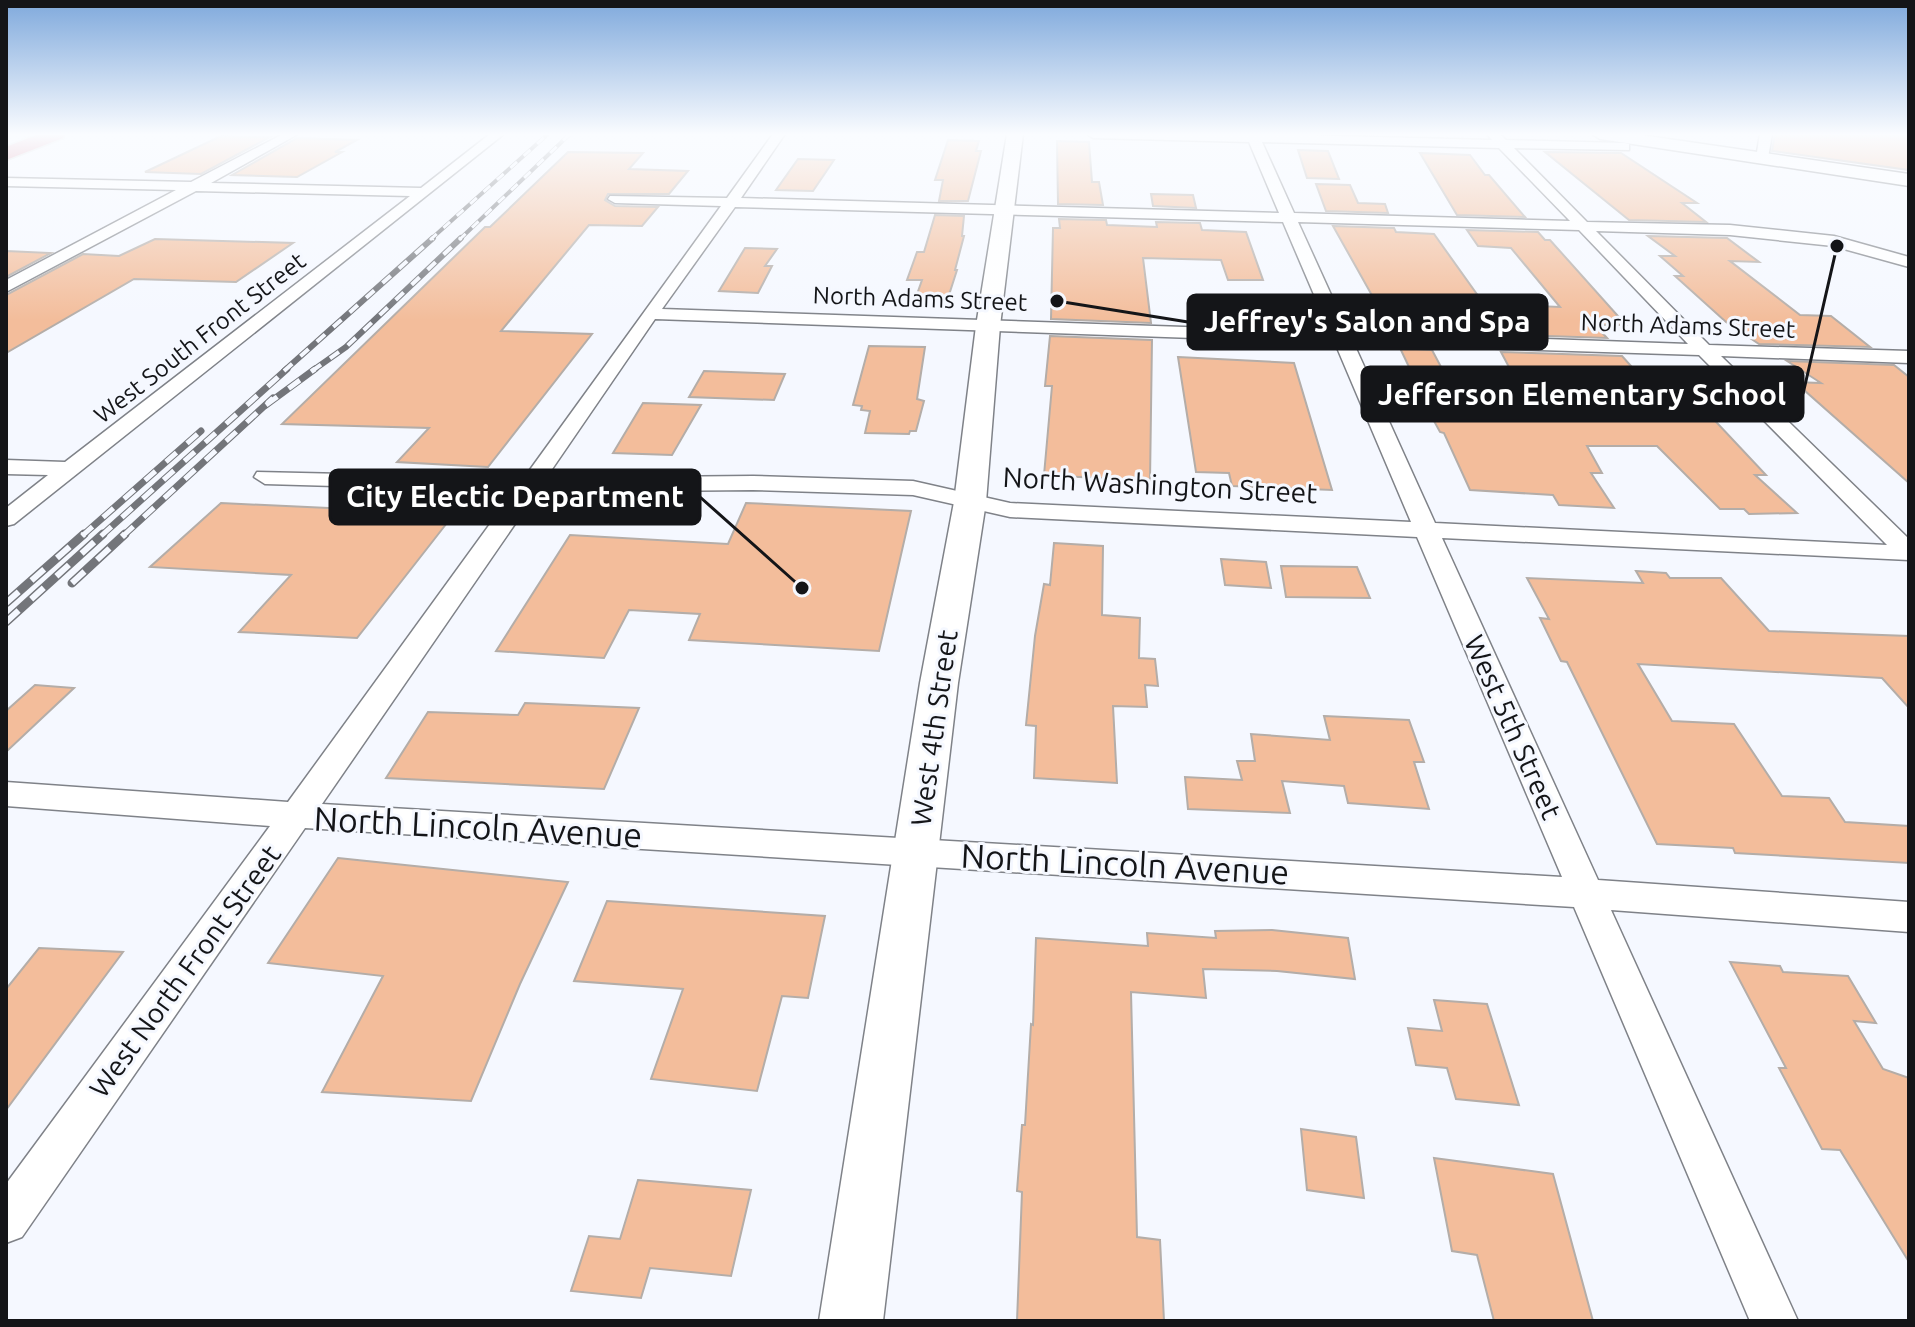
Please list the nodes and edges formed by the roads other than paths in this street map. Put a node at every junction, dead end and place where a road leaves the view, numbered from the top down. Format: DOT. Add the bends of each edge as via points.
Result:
graph roads {
  1 [pos="175,196"];
  2 [pos="420,196"];
  3 [pos="738,196"];
  4 [pos="1007,196"];
  5 [pos="1280,196"];
  6 [pos="1554,196"];
  7 [pos="615,199"];
  8 [pos="734,202"];
  9 [pos="1005,209"];
  10 [pos="1289,216"];
  11 [pos="1581,224"];
  12 [pos="1909,262"];
  13 [pos="6,287"];
  14 [pos="649,314"];
  15 [pos="988,326"];
  16 [pos="1342,338"];
  17 [pos="1704,350"];
  18 [pos="1909,357"];
  19 [pos="6,467"];
  20 [pos="70,469"];
  21 [pos="265,477"];
  22 [pos="532,485"];
  23 [pos="970,502"];
  24 [pos="6,519"];
  25 [pos="1427,530"];
  26 [pos="1909,553"];
  27 [pos="6,794"];
  28 [pos="296,816"];
  29 [pos="916,852"];
  30 [pos="1585,891"];
  31 [pos="1909,917"];
  32 [pos="6,1221"];
  33 [pos="851,1321"];
  34 [pos="1774,1321"];
  1 -- 13 [label="street"];
  2 -- 20 [label="street, West South Front Street"];
  3 -- 8 [label="street, West North Front Street"];
  4 -- 9 [label="main road, West 4th Street"];
  5 -- 10 [label="street, West 5th Street"];
  6 -- 11 [label="street"];
  7 -- 8 [label="street"];
  8 -- 9 [label="street"];
  8 -- 14 [label="street, West North Front Street"];
  9 -- 10 [label="street"];
  9 -- 15 [label="main road, West 4th Street"];
  10 -- 11 [label="street"];
  10 -- 16 [label="street, West 5th Street"];
  11 -- 12 [label="street" via="1730,230 1834,241"];
  11 -- 17 [label="street"];
  14 -- 15 [label="street, North Adams Street"];
  14 -- 22 [label="street, West North Front Street"];
  15 -- 16 [label="street, North Adams Street"];
  15 -- 23 [label="main road, West 4th Street"];
  16 -- 17 [label="street, North Adams Street"];
  16 -- 25 [label="street, West 5th Street"];
  17 -- 18 [label="street, North Adams Street"];
  17 -- 26 [label="street"];
  19 -- 20 [label="street"];
  20 -- 24 [label="street, West South Front Street"];
  21 -- 22 [label="street, North Washington Street"];
  22 -- 23 [label="street, North Washington Street" via="913,488"];
  22 -- 28 [label="street, West North Front Street"];
  23 -- 25 [label="street, North Washington Street" via="1010,510"];
  23 -- 29 [label="main road, West 4th Street"];
  25 -- 26 [label="street, North Washington Street"];
  25 -- 30 [label="street, West 5th Street"];
  27 -- 28 [label="street, North Lincoln Avenue"];
  28 -- 29 [label="street, North Lincoln Avenue"];
  28 -- 32 [label="street, West North Front Street"];
  29 -- 30 [label="street, North Lincoln Avenue"];
  29 -- 33 [label="main road, West 4th Street"];
  30 -- 31 [label="street, North Lincoln Avenue"];
  30 -- 34 [label="street, West 5th Street"];
}
